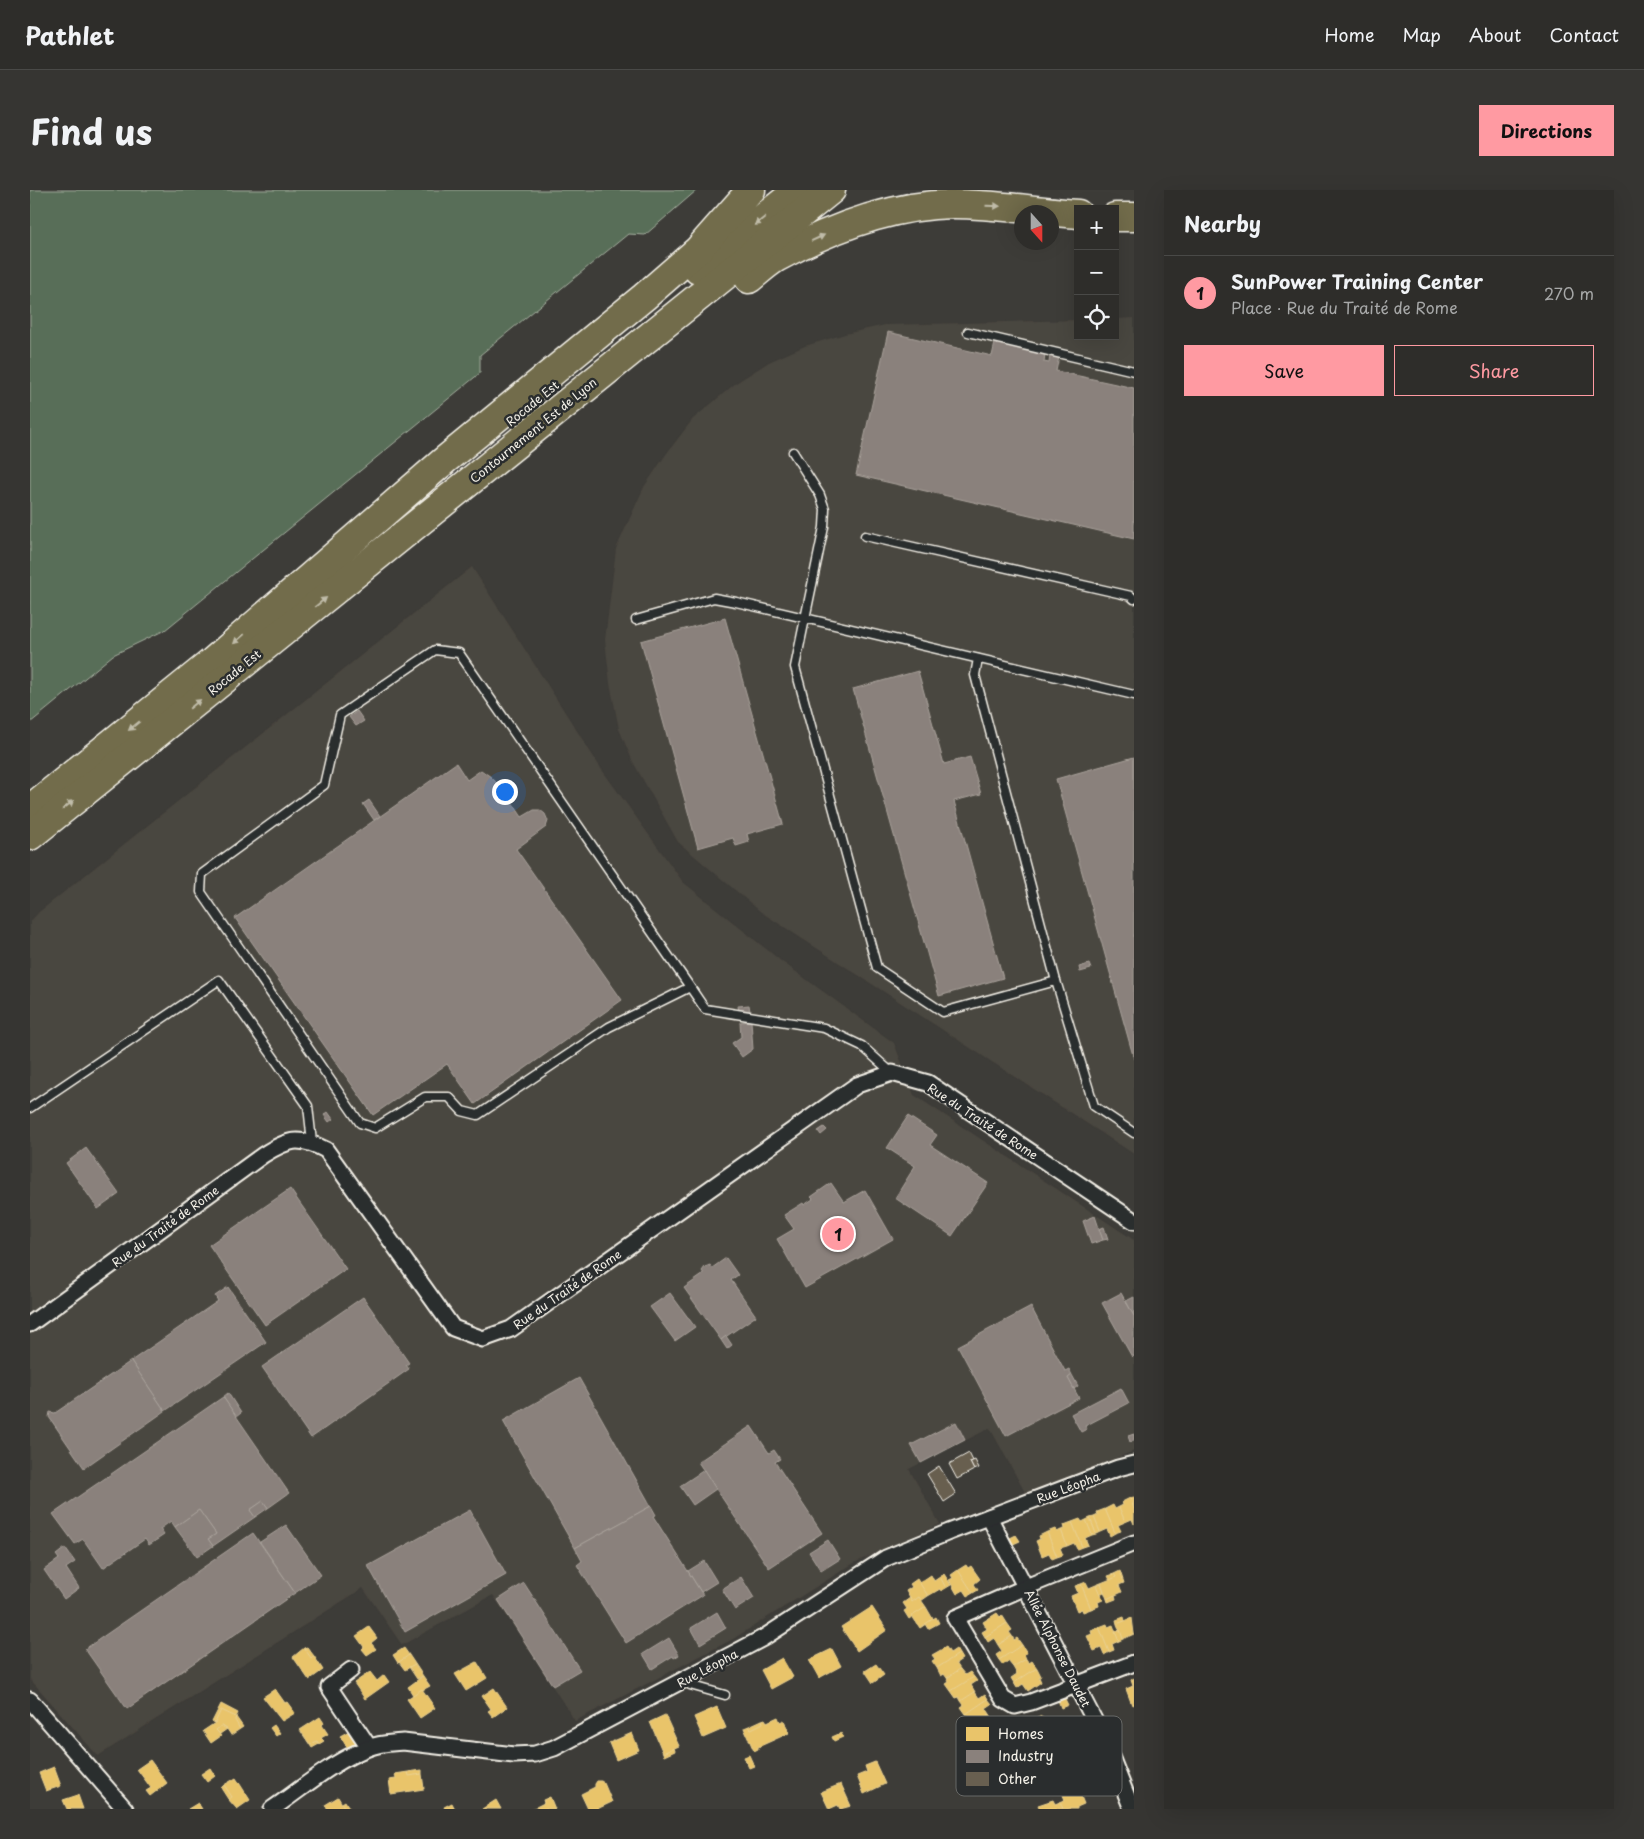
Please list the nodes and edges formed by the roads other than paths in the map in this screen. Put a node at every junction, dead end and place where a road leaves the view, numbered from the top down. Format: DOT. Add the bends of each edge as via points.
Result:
graph roads {
  1 [pos="751,190"];
  2 [pos="798,190"];
  3 [pos="831,190"];
  4 [pos="1074,214"];
  5 [pos="1119,217"];
  6 [pos="1134,217"];
  7 [pos="968,332"];
  8 [pos="1134,371"];
  9 [pos="605,373"];
  10 [pos="793,452"];
  11 [pos="461,488"];
  12 [pos="865,536"];
  13 [pos="1133,597"];
  14 [pos="265,616"];
  15 [pos="804,618"];
  16 [pos="636,620"];
  17 [pos="978,659"];
  18 [pos="1134,695"];
  19 [pos="30,809"];
  20 [pos="30,836"];
  21 [pos="1056,981"];
  22 [pos="690,988"];
  23 [pos="892,1073"];
  24 [pos="30,1108"];
  25 [pos="1134,1133"];
  26 [pos="312,1142"];
  27 [pos="1134,1221"];
  28 [pos="30,1324"];
  29 [pos="1134,1464"];
  30 [pos="989,1517"];
  31 [pos="1134,1543"];
  32 [pos="1026,1586"];
  33 [pos="1134,1663"];
  34 [pos="352,1670"];
  35 [pos="687,1679"];
  36 [pos="1076,1684"];
  37 [pos="725,1695"];
  38 [pos="30,1700"];
  39 [pos="1092,1716"];
  40 [pos="369,1747"];
  41 [pos="1122,1784"];
  42 [pos="125,1809"];
  43 [pos="272,1809"];
  44 [pos="1132,1809"];
  1 -- 14 [label="highway" via="698,250"];
  2 -- 14 [label="highway, Rocade Est, one-way"];
  3 -- 9 [label="highway"];
  9 -- 4 [label="highway, one-way" via="637,362 775,259 858,222 902,210 951,204"];
  5 -- 6 [label="highway"];
  7 -- 8 [label="lane"];
  9 -- 11 [label="highway, Contournement Est de Lyon"];
  10 -- 15 [label="lane" via="825,509"];
  20 -- 11 [label="highway, Rocade Est, one-way"];
  12 -- 13 [label="lane"];
  14 -- 19 [label="highway, Rocade Est, one-way"];
  15 -- 16 [label="lane" via="714,598"];
  15 -- 17 [label="lane"];
  15 -- 21 [label="lane" via="795,667 877,968 943,1012"];
  17 -- 18 [label="lane"];
  17 -- 21 [label="lane" via="975,675"];
  21 -- 25 [label="lane" via="1094,1106"];
  22 -- 22 [label="lane" via="459,652 435,650 340,715 324,785 202,874 201,892 360,1123 375,1128 425,1097 449,1097 462,1111 478,1115 609,1027"];
  22 -- 23 [label="lane" via="705,1009 824,1028 862,1046"];
  23 -- 26 [label="street, Rue du Traité de Rome" via="857,1085 511,1329 483,1339 453,1328 326,1150"];
  23 -- 27 [label="street, Rue du Traité de Rome" via="928,1083"];
  24 -- 26 [label="lane" via="219,980 308,1106"];
  26 -- 28 [label="street, Rue du Traité de Rome" via="296,1140 279,1144"];
  29 -- 30 [label="street, Rue Léopha"];
  30 -- 32 [label="street, Allée Alphonse Daudet"];
  30 -- 35 [label="street, Rue Léopha" via="886,1558 763,1638"];
  31 -- 32 [label="street"];
  32 -- 36 [label="street, Allée Alphonse Daudet"];
  32 -- 36 [label="street" via="956,1618 1003,1699 1015,1706"];
  33 -- 36 [label="street"];
  34 -- 40 [label="street" via="328,1687"];
  35 -- 37 [label="lane" via="690,1686"];
  35 -- 40 [label="street, Rue Léopha" via="554,1748 535,1754 514,1755 403,1742"];
  36 -- 39 [label="street, Allée Alphonse Daudet"];
  38 -- 42 [label="street"];
  40 -- 43 [label="street, Rue Léopha" via="343,1760"];
  41 -- 44 [label="street, Allée Alphonse Daudet"];
}
